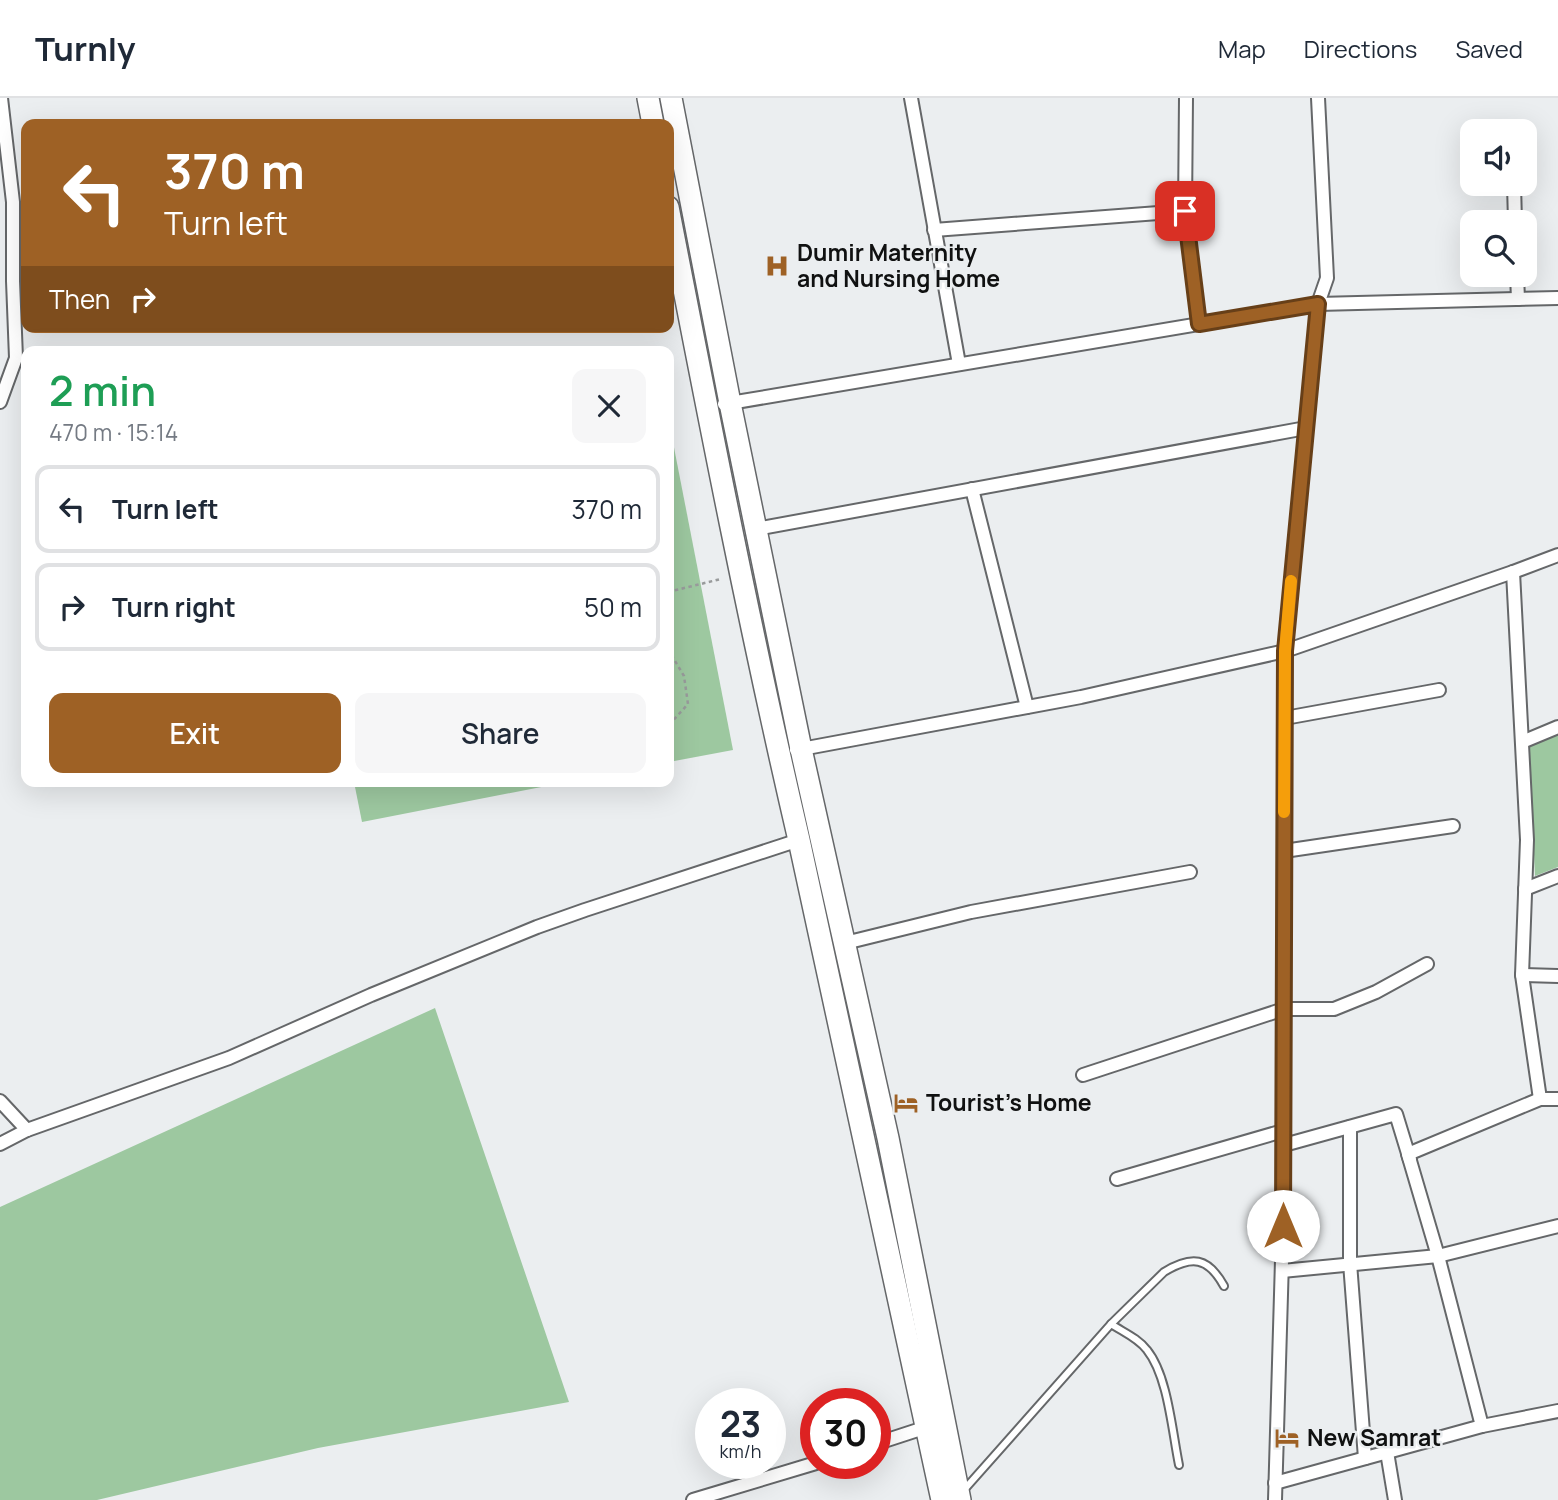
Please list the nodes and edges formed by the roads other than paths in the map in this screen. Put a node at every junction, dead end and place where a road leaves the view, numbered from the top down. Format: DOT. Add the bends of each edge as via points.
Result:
graph roads {
  1 [pos="1,98"];
  2 [pos="648,98"];
  3 [pos="671,98"];
  4 [pos="911,98"];
  5 [pos="1186,98"];
  6 [pos="1318,98"];
  7 [pos="652,119"];
  8 [pos="1185,211"];
  9 [pos="934,230"];
  10 [pos="674,239"];
  11 [pos="1518,287"];
  12 [pos="1558,298"];
  13 [pos="1518,299"];
  14 [pos="1318,304"];
  15 [pos="1199,324"];
  16 [pos="959,364"];
  17 [pos="0,402"];
  18 [pos="730,403"];
  19 [pos="706,407"];
  20 [pos="1306,428"];
  21 [pos="972,489"];
  22 [pos="756,529"];
  23 [pos="1558,555"];
  24 [pos="1513,572"];
  25 [pos="1285,651"];
  26 [pos="1439,690"];
  27 [pos="1027,707"];
  28 [pos="1285,718"];
  29 [pos="1558,727"];
  30 [pos="1522,742"];
  31 [pos="801,749"];
  32 [pos="779,753"];
  33 [pos="1453,826"];
  34 [pos="799,840"];
  35 [pos="1284,851"];
  36 [pos="1190,872"];
  37 [pos="1558,876"];
  38 [pos="1525,890"];
  39 [pos="845,943"];
  40 [pos="1427,964"];
  41 [pos="1522,975"];
  42 [pos="1558,976"];
  43 [pos="855,988"];
  44 [pos="832,993"];
  45 [pos="1284,1009"];
  46 [pos="1083,1075"];
  47 [pos="1541,1099"];
  48 [pos="1558,1099"];
  49 [pos="0,1101"];
  50 [pos="1350,1127"];
  51 [pos="27,1130"];
  52 [pos="1283,1131"];
  53 [pos="0,1144"];
  54 [pos="1283,1145"];
  55 [pos="1412,1166"];
  56 [pos="1117,1179"];
  57 [pos="1558,1226"];
  58 [pos="909,1242"];
  59 [pos="887,1247"];
  60 [pos="1438,1256"];
  61 [pos="1350,1263"];
  62 [pos="1282,1271"];
  63 [pos="1224,1286"];
  64 [pos="1111,1324"];
  65 [pos="1558,1410"];
  66 [pos="1482,1426"];
  67 [pos="926,1427"];
  68 [pos="891,1439"];
  69 [pos="1387,1452"];
  70 [pos="1365,1458"];
  71 [pos="1179,1465"];
  72 [pos="800,1468"];
  73 [pos="1275,1483"];
  74 [pos="954,1498"];
  75 [pos="693,1500"];
  76 [pos="1275,1500"];
  77 [pos="1395,1500"];
  1 -- 17 [label="street" via="13,202 16,358"];
  2 -- 7 [label="main road"];
  3 -- 18 [label="main road"];
  4 -- 9 [label="street"];
  5 -- 8 [label="street"];
  6 -- 14 [label="street" via="1327,278"];
  8 -- 9 [label="street"];
  8 -- 15 [label="street"];
  9 -- 16 [label="street"];
  10 -- 19 [label="main road"];
  11 -- 13 [label="street"];
  12 -- 13 [label="street"];
  13 -- 14 [label="street"];
  14 -- 15 [label="street"];
  14 -- 20 [label="street"];
  15 -- 16 [label="street"];
  16 -- 18 [label="street"];
  18 -- 19 [label="street"];
  18 -- 22 [label="main road"];
  19 -- 32 [label="main road"];
  20 -- 21 [label="street"];
  20 -- 25 [label="street"];
  21 -- 22 [label="street"];
  21 -- 27 [label="street"];
  22 -- 31 [label="main road"];
  23 -- 24 [label="street"];
  24 -- 25 [label="street"];
  24 -- 30 [label="street"];
  25 -- 27 [label="street"];
  25 -- 28 [label="street"];
  26 -- 28 [label="street"];
  27 -- 31 [label="street"];
  28 -- 35 [label="street"];
  29 -- 30 [label="street"];
  30 -- 38 [label="street"];
  31 -- 32 [label="street"];
  31 -- 39 [label="main road"];
  32 -- 34 [label="main road"];
  33 -- 35 [label="street"];
  34 -- 44 [label="main road"];
  34 -- 51 [label="street" via="537,928 229,1058"];
  35 -- 45 [label="street"];
  36 -- 39 [label="street" via="971,912"];
  37 -- 38 [label="street"];
  38 -- 41 [label="street"];
  39 -- 43 [label="main road"];
  40 -- 45 [label="street" via="1334,1009"];
  41 -- 42 [label="street"];
  41 -- 47 [label="street"];
  43 -- 44 [label="main road"];
  43 -- 58 [label="main road"];
  44 -- 59 [label="main road"];
  45 -- 46 [label="street"];
  45 -- 52 [label="street"];
  47 -- 48 [label="street"];
  47 -- 55 [label="street" via="1408,1154"];
  49 -- 51 [label="street"];
  50 -- 54 [label="street"];
  50 -- 55 [label="street" via="1396,1114"];
  50 -- 61 [label="street"];
  51 -- 53 [label="street"];
  52 -- 54 [label="street"];
  52 -- 56 [label="street"];
  54 -- 62 [label="street"];
  55 -- 60 [label="street"];
  57 -- 60 [label="street"];
  58 -- 59 [label="main road"];
  58 -- 74 [label="main road"];
  59 -- 67 [label="main road"];
  60 -- 61 [label="street"];
  60 -- 66 [label="street"];
  61 -- 62 [label="street"];
  61 -- 70 [label="street"];
  62 -- 73 [label="street"];
  63 -- 64 [label="lane" via="1209,1265 1199,1261 1172,1267"];
  64 -- 71 [label="lane" via="1136,1339 1154,1361 1164,1384"];
  64 -- 74 [label="lane"];
  65 -- 66 [label="street"];
  66 -- 69 [label="street"];
  67 -- 68 [label="street"];
  67 -- 74 [label="main road"];
  69 -- 70 [label="street"];
  69 -- 77 [label="street"];
  70 -- 73 [label="street"];
  72 -- 75 [label="street"];
  73 -- 76 [label="street"];
}
